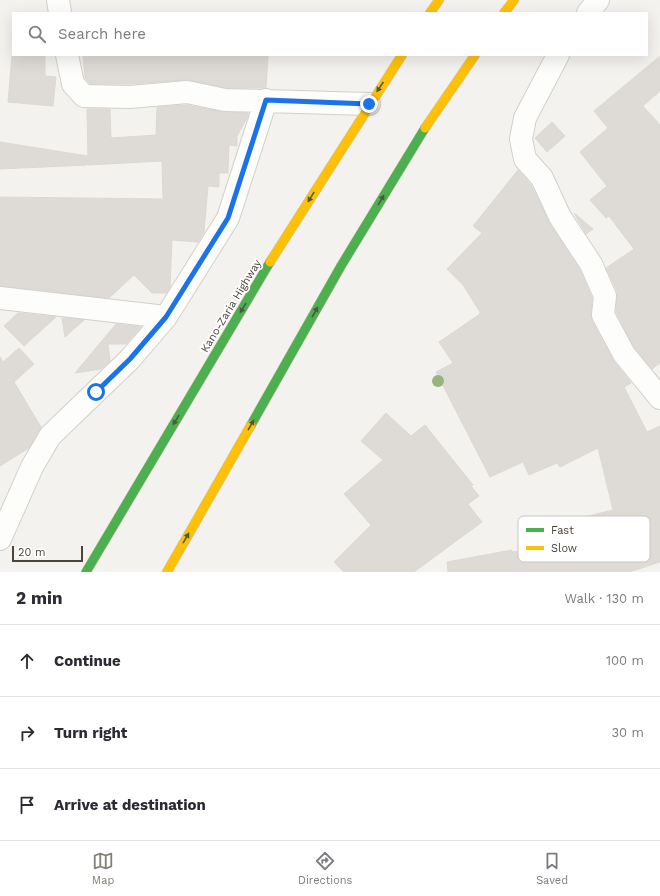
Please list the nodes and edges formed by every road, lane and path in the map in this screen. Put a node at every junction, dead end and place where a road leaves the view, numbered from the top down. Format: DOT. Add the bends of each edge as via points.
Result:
graph roads {
  1 [pos="58,0"];
  2 [pos="439,0"];
  3 [pos="514,0"];
  4 [pos="598,0"];
  5 [pos="60,12"];
  6 [pos="431,12"];
  7 [pos="505,12"];
  8 [pos="589,12"];
  9 [pos="67,56"];
  10 [pos="401,56"];
  11 [pos="474,56"];
  12 [pos="557,56"];
  13 [pos="266,100"];
  14 [pos="369,104"];
  15 [pos="0,298"];
  16 [pos="166,317"];
  17 [pos="660,398"];
  18 [pos="0,539"];
  19 [pos="86,572"];
  20 [pos="167,572"];
  1 -- 5 [label="street"];
  2 -- 6 [label="highway"];
  3 -- 7 [label="highway"];
  4 -- 8 [label="street"];
  9 -- 13 [label="street" via="74,84 84,96 130,97 187,92 225,100"];
  10 -- 14 [label="highway, Kano-Zaria Highway, one-way"];
  20 -- 11 [label="highway, one-way" via="341,266 418,138"];
  12 -- 17 [label="street" via="525,118 521,139 525,159 542,178 560,217 591,264 605,296 603,314 624,354"];
  13 -- 14 [label="street"];
  13 -- 16 [label="street" via="228,218"];
  14 -- 19 [label="highway, Kano-Zaria Highway, one-way" via="281,244"];
  15 -- 16 [label="street"];
  16 -- 18 [label="street" via="130,359 50,436 32,467"];
}
